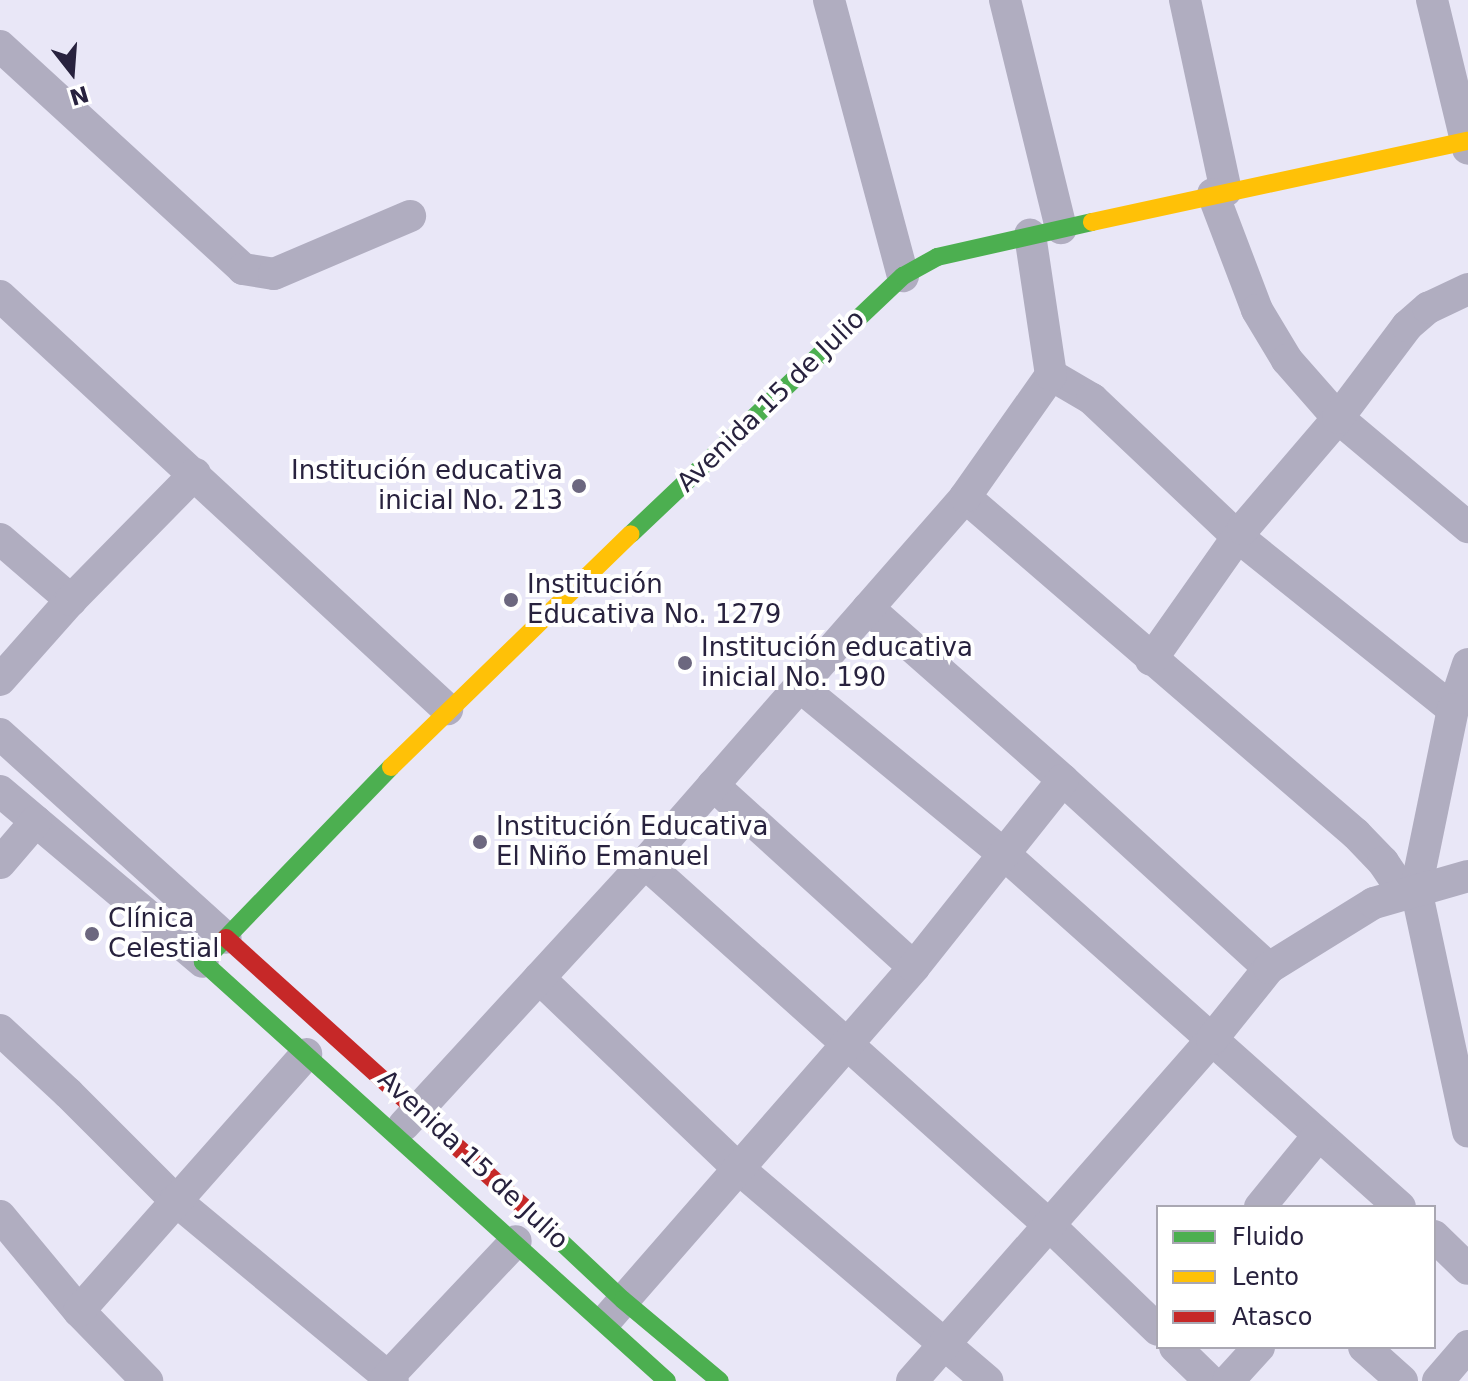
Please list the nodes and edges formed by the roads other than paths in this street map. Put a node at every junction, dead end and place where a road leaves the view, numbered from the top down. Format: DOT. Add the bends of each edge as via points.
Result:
graph roads {
  1 [pos="829,0"];
  2 [pos="1005,0"];
  3 [pos="1185,0"];
  4 [pos="1432,0"];
  5 [pos="1454,32"];
  6 [pos="0,46"];
  7 [pos="1467,144"];
  8 [pos="1219,192"];
  9 [pos="410,216"];
  10 [pos="1046,232"];
  11 [pos="903,276"];
  12 [pos="1468,289"];
  13 [pos="4,309"];
  14 [pos="1051,375"];
  15 [pos="1338,418"];
  16 [pos="195,474"];
  17 [pos="965,497"];
  18 [pos="1468,527"];
  19 [pos="1238,537"];
  20 [pos="0,539"];
  21 [pos="71,600"];
  22 [pos="868,608"];
  23 [pos="1151,660"];
  24 [pos="1468,664"];
  25 [pos="0,680"];
  26 [pos="799,686"];
  27 [pos="447,709"];
  28 [pos="1453,709"];
  29 [pos="0,734"];
  30 [pos="1063,780"];
  31 [pos="713,785"];
  32 [pos="0,791"];
  33 [pos="36,821"];
  34 [pos="1005,855"];
  35 [pos="0,863"];
  36 [pos="645,863"];
  37 [pos="1468,876"];
  38 [pos="1410,891"];
  39 [pos="226,938"];
  40 [pos="203,962"];
  41 [pos="914,967"];
  42 [pos="1269,968"];
  43 [pos="539,978"];
  44 [pos="0,1030"];
  45 [pos="1212,1039"];
  46 [pos="846,1045"];
  47 [pos="306,1054"];
  48 [pos="419,1109"];
  49 [pos="1468,1131"];
  50 [pos="395,1135"];
  51 [pos="1317,1137"];
  52 [pos="738,1168"];
  53 [pos="175,1200"];
  54 [pos="1262,1205"];
  55 [pos="1398,1205"];
  56 [pos="0,1216"];
  57 [pos="1049,1225"];
  58 [pos="516,1241"];
  59 [pos="79,1311"];
  60 [pos="614,1311"];
  61 [pos="1156,1328"];
  62 [pos="943,1346"];
  63 [pos="1468,1346"];
  64 [pos="1177,1349"];
  65 [pos="1257,1349"];
  66 [pos="1366,1349"];
  67 [pos="388,1380"];
  68 [pos="147,1381"];
  69 [pos="667,1381"];
  70 [pos="720,1381"];
  71 [pos="912,1381"];
  72 [pos="987,1381"];
  73 [pos="1210,1381"];
  74 [pos="1228,1381"];
  75 [pos="1402,1381"];
  76 [pos="1438,1381"];
  1 -- 11 [label="street"];
  2 -- 10 [label="street"];
  3 -- 8 [label="street"];
  4 -- 5 [label="street"];
  5 -- 7 [label="street"];
  6 -- 9 [label="street" via="243,269 274,274"];
  7 -- 8 [label="street, Avenida 15 de Julio"];
  8 -- 10 [label="street, Avenida 15 de Julio"];
  8 -- 15 [label="street" via="1257,310 1287,360"];
  10 -- 11 [label="street, Avenida 15 de Julio" via="937,257"];
  10 -- 14 [label="street"];
  11 -- 27 [label="street, Avenida 15 de Julio"];
  12 -- 15 [label="street" via="1428,308 1407,326"];
  13 -- 16 [label="street"];
  14 -- 17 [label="street"];
  14 -- 19 [label="street" via="1092,399"];
  15 -- 18 [label="street"];
  15 -- 19 [label="street"];
  16 -- 21 [label="street"];
  16 -- 27 [label="street"];
  17 -- 22 [label="street"];
  17 -- 23 [label="street"];
  19 -- 23 [label="street"];
  19 -- 28 [label="street"];
  20 -- 21 [label="street"];
  21 -- 25 [label="street"];
  22 -- 26 [label="street"];
  22 -- 30 [label="street"];
  23 -- 38 [label="street" via="1356,834"];
  24 -- 28 [label="street"];
  26 -- 31 [label="street"];
  26 -- 34 [label="street"];
  27 -- 39 [label="street, Avenida 15 de Julio"];
  28 -- 38 [label="street"];
  29 -- 39 [label="street, Avenida 15 de Julio"];
  30 -- 34 [label="street"];
  30 -- 42 [label="street"];
  31 -- 36 [label="street"];
  31 -- 41 [label="street"];
  32 -- 33 [label="street, Avenida 15 de Julio"];
  33 -- 35 [label="street"];
  33 -- 40 [label="street, Avenida 15 de Julio"];
  34 -- 41 [label="street"];
  34 -- 45 [label="street"];
  36 -- 43 [label="street"];
  36 -- 46 [label="street"];
  37 -- 38 [label="street"];
  38 -- 42 [label="street" via="1350,916"];
  38 -- 49 [label="street"];
  39 -- 40 [label="street, Avenida 15 de Julio"];
  39 -- 48 [label="street, Avenida 15 de Julio"];
  40 -- 47 [label="street, Avenida 15 de Julio"];
  41 -- 46 [label="street"];
  42 -- 45 [label="street"];
  43 -- 48 [label="street"];
  43 -- 52 [label="street"];
  44 -- 53 [label="street"];
  45 -- 51 [label="street"];
  45 -- 57 [label="street"];
  46 -- 52 [label="street"];
  46 -- 57 [label="street"];
  47 -- 50 [label="street, Avenida 15 de Julio"];
  47 -- 53 [label="street"];
  48 -- 50 [label="street"];
  48 -- 60 [label="street, Avenida 15 de Julio"];
  50 -- 58 [label="street, Avenida 15 de Julio"];
  51 -- 54 [label="street"];
  51 -- 55 [label="street"];
  52 -- 60 [label="street"];
  52 -- 62 [label="street"];
  53 -- 59 [label="street"];
  53 -- 67 [label="street"];
  56 -- 59 [label="street"];
  57 -- 61 [label="street"];
  57 -- 62 [label="street"];
  58 -- 60 [label="street, Avenida 15 de Julio"];
  58 -- 67 [label="street"];
  59 -- 68 [label="street"];
  60 -- 69 [label="street, Avenida 15 de Julio"];
  60 -- 70 [label="street, Avenida 15 de Julio"];
  62 -- 71 [label="street"];
  62 -- 72 [label="street"];
  63 -- 76 [label="street"];
  64 -- 73 [label="street"];
  65 -- 74 [label="street"];
  66 -- 75 [label="street"];
}
